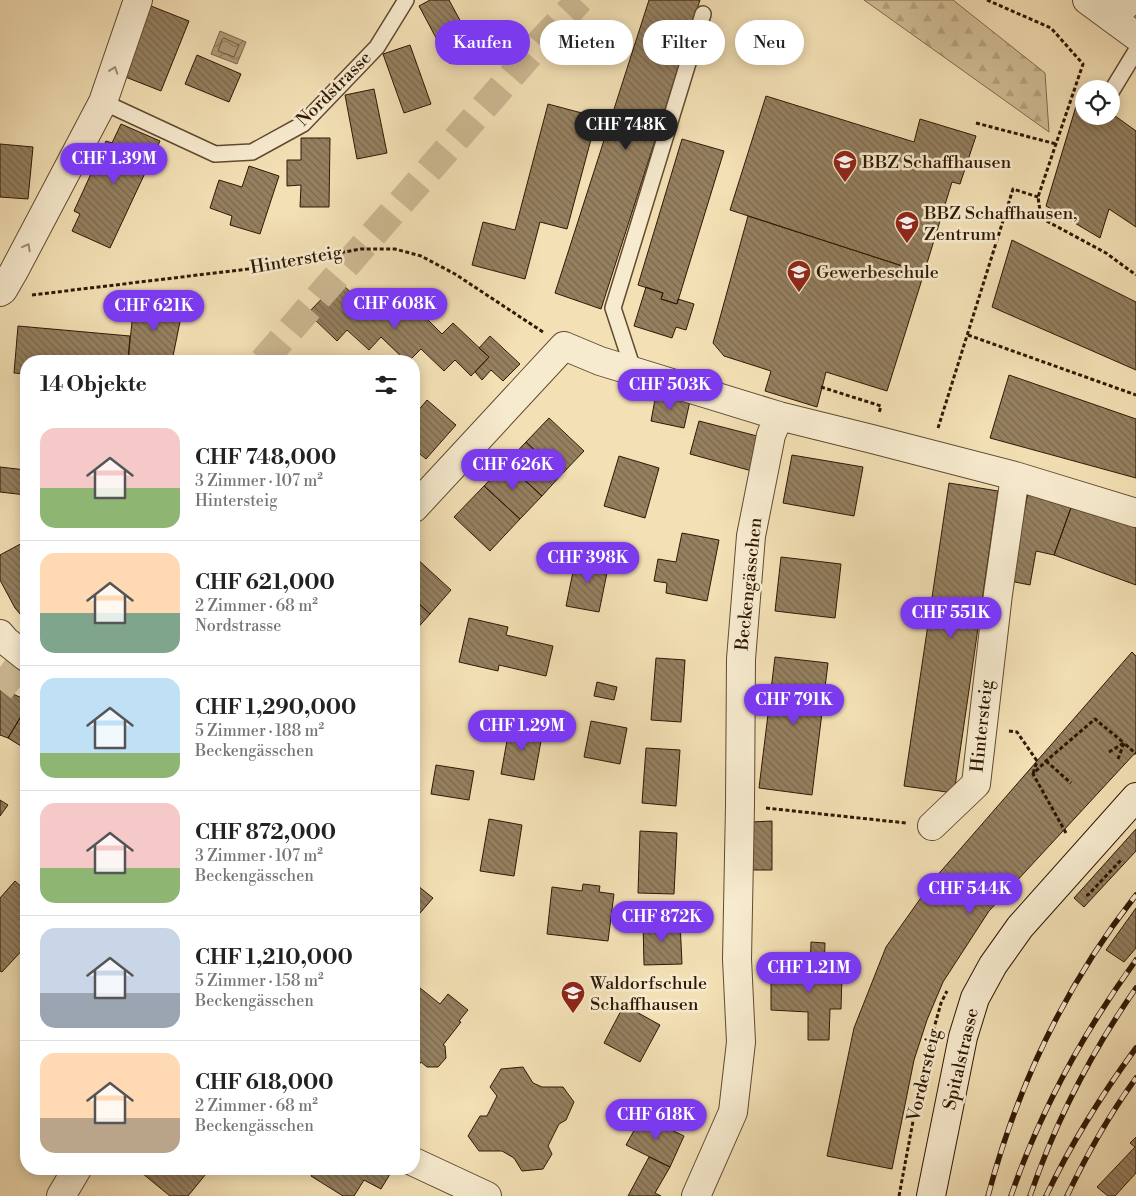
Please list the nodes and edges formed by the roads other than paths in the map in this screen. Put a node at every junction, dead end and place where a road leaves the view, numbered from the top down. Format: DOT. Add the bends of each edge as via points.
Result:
graph roads {
  1 [pos="138,0"];
  2 [pos="406,0"];
  3 [pos="1087,0"];
  4 [pos="1121,9"];
  5 [pos="703,14"];
  6 [pos="1136,36"];
  7 [pos="1136,51"];
  8 [pos="1118,80"];
  9 [pos="103,102"];
  10 [pos="1,291"];
  11 [pos="634,372"];
  12 [pos="779,416"];
  13 [pos="1014,476"];
  14 [pos="420,502"];
  15 [pos="1136,513"];
  16 [pos="1136,797"];
  17 [pos="932,826"];
  18 [pos="420,1165"];
  19 [pos="73,1175"];
  20 [pos="61,1196"];
  21 [pos="487,1196"];
  22 [pos="696,1196"];
  23 [pos="931,1196"];
  9 -- 1 [label="street, one-way"];
  2 -- 9 [label="lane, Nordstrasse" via="377,47 303,124 252,152 216,154"];
  3 -- 4 [label="street"];
  4 -- 6 [label="street"];
  5 -- 11 [label="lane" via="613,308"];
  7 -- 8 [label="lane"];
  10 -- 9 [label="street, one-way"];
  11 -- 12 [label="street"];
  11 -- 14 [label="street" via="564,346"];
  12 -- 13 [label="street"];
  12 -- 22 [label="street, Beckengässchen" via="771,435 751,536 741,659 737,959 741,1042 733,1112"];
  13 -- 15 [label="street"];
  13 -- 17 [label="street, Hintersteig" via="976,784"];
  16 -- 23 [label="street, Spitalstrasse" via="1020,927 993,964 975,998 963,1037"];
  18 -- 21 [label="street"];
  19 -- 20 [label="street"];
}
